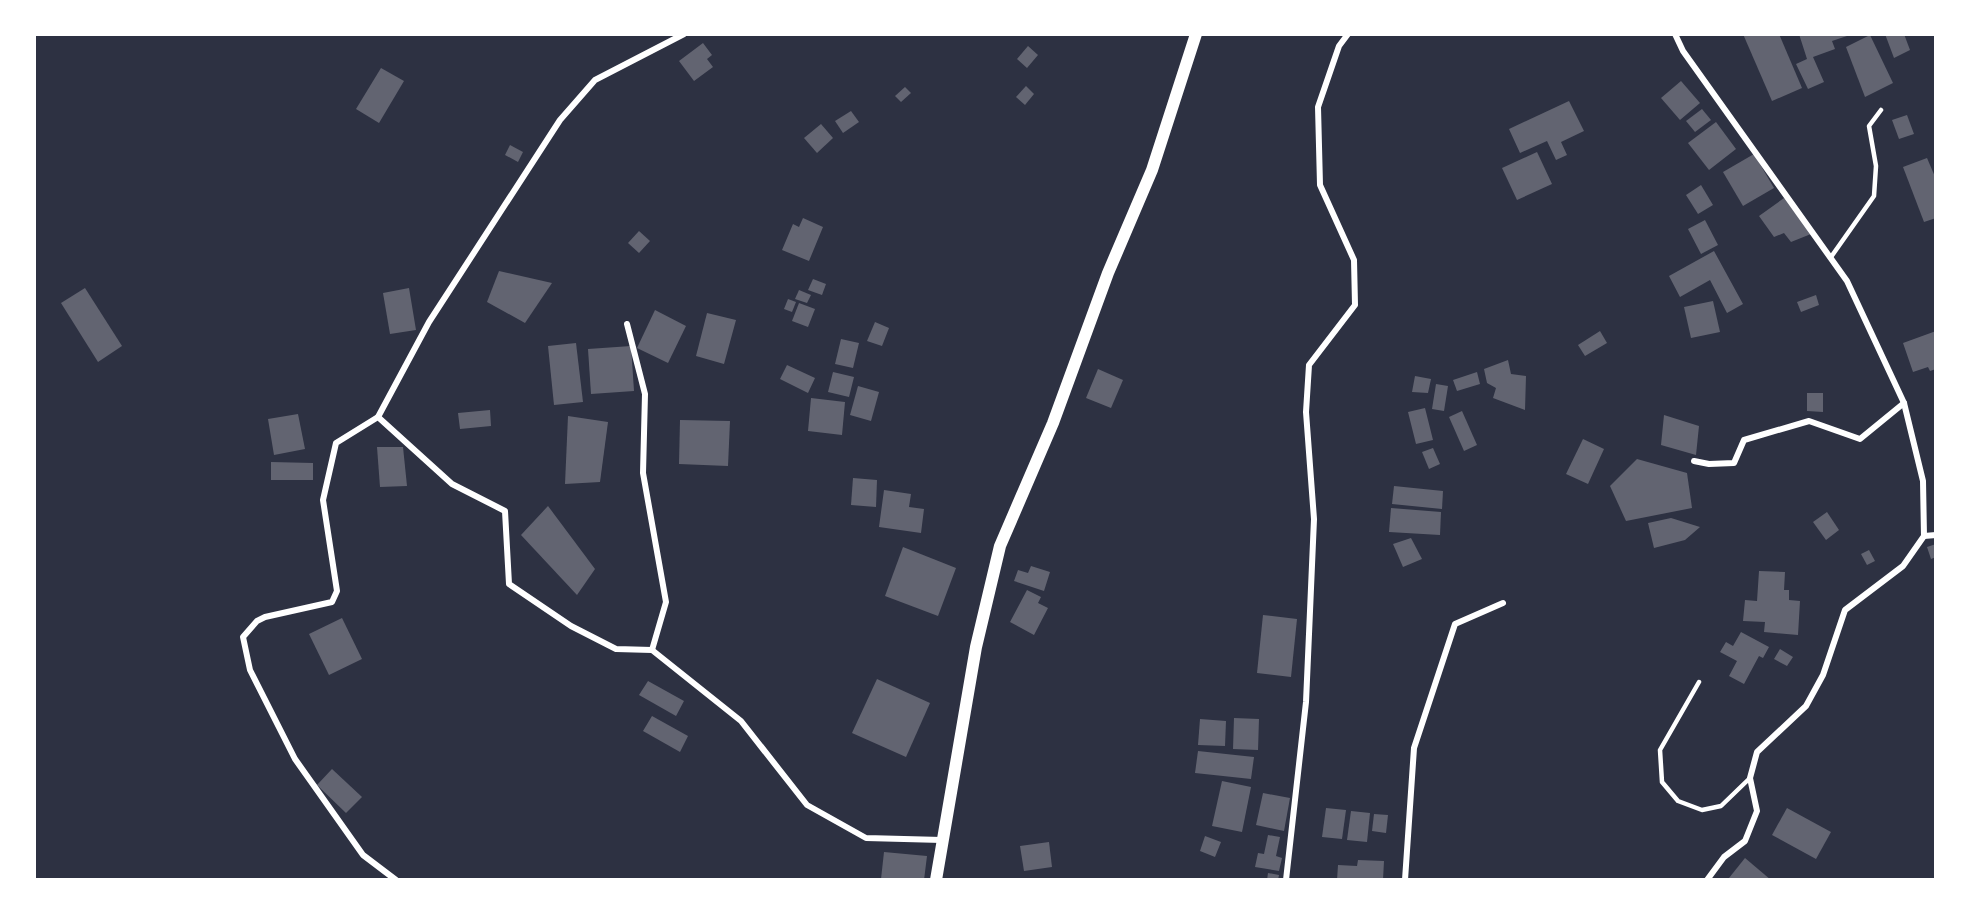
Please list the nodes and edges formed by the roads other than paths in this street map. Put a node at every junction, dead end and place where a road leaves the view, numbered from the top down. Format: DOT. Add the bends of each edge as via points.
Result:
graph roads {
  1 [pos="684,34"];
  2 [pos="1196,34"];
  3 [pos="1348,34"];
  4 [pos="1675,34"];
  5 [pos="1881,111"];
  6 [pos="1831,257"];
  7 [pos="627,324"];
  8 [pos="1904,403"];
  9 [pos="378,417"];
  10 [pos="1694,460"];
  11 [pos="1935,535"];
  12 [pos="1924,536"];
  13 [pos="1503,603"];
  14 [pos="652,650"];
  15 [pos="1699,682"];
  16 [pos="1750,778"];
  17 [pos="942,840"];
  18 [pos="396,879"];
  19 [pos="936,879"];
  20 [pos="1286,879"];
  21 [pos="1405,879"];
  22 [pos="1707,879"];
  1 -- 9 [label="street" via="596,80 560,120 429,322"];
  2 -- 17 [label="main road" via="1152,170 1108,273 1053,423 1000,546 976,647"];
  3 -- 20 [label="street" via="1339,46 1318,107 1320,185 1354,260 1355,305 1309,365 1306,412 1314,519 1306,702"];
  4 -- 6 [label="street" via="1683,51"];
  5 -- 6 [label="lane" via="1869,126 1876,166 1874,196"];
  6 -- 8 [label="street" via="1847,281"];
  7 -- 14 [label="street" via="645,394 642,473 666,602"];
  8 -- 10 [label="street" via="1860,439 1809,421 1744,440 1734,463"];
  8 -- 12 [label="street" via="1923,481"];
  9 -- 14 [label="street" via="452,484 505,511 509,584 571,626 615,649"];
  9 -- 18 [label="street" via="336,443 324,500 337,591 332,602 265,617 243,638 250,670 295,759 363,855"];
  11 -- 12 [label="street"];
  12 -- 16 [label="street" via="1903,566 1845,610 1823,675 1806,706 1757,752"];
  13 -- 21 [label="street" via="1455,624 1414,748"];
  14 -- 17 [label="street" via="741,721 807,805 866,838"];
  15 -- 16 [label="lane" via="1660,750 1662,783 1678,801 1702,810 1721,806"];
  16 -- 22 [label="street" via="1757,811 1745,841 1724,857"];
  17 -- 19 [label="main road"];
}
